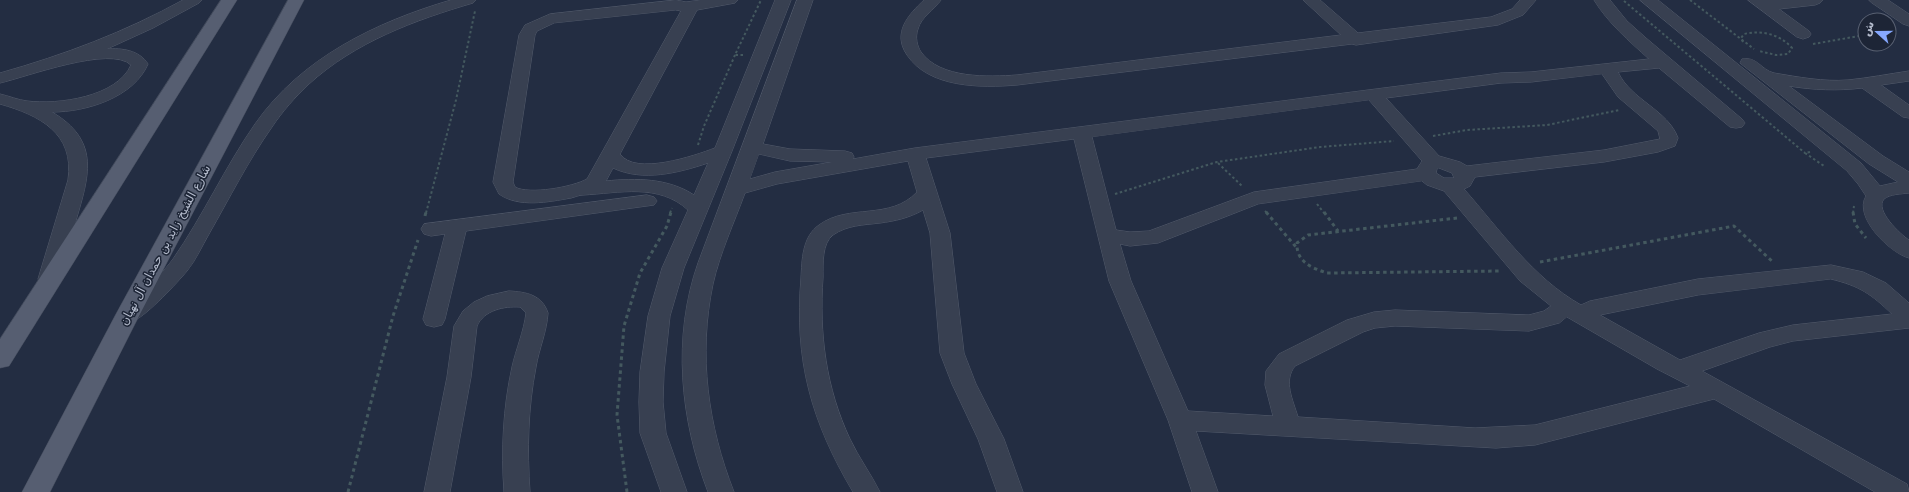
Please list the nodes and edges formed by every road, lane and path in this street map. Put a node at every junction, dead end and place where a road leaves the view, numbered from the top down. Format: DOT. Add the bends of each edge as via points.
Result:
graph roads {
  1 [pos="194,0"];
  2 [pos="229,0"];
  3 [pos="296,0"];
  4 [pos="730,0"];
  5 [pos="761,0"];
  6 [pos="783,0"];
  7 [pos="805,0"];
  8 [pos="933,0"];
  9 [pos="1310,0"];
  10 [pos="1528,0"];
  11 [pos="1623,0"];
  12 [pos="1648,0"];
  13 [pos="1671,0"];
  14 [pos="1690,0"];
  15 [pos="1815,0"];
  16 [pos="1877,0"];
  17 [pos="1605,1"];
  18 [pos="1760,3"];
  19 [pos="472,4"];
  20 [pos="686,7"];
  21 [pos="1909,21"];
  22 [pos="1803,34"];
  23 [pos="1356,40"];
  24 [pos="1743,42"];
  25 [pos="1646,48"];
  26 [pos="735,55"];
  27 [pos="761,55"];
  28 [pos="58,61"];
  29 [pos="1664,62"];
  30 [pos="1608,68"];
  31 [pos="1764,75"];
  32 [pos="1909,76"];
  33 [pos="0,78"];
  34 [pos="1501,78"];
  35 [pos="1865,82"];
  36 [pos="1847,85"];
  37 [pos="1373,94"];
  38 [pos="0,99"];
  39 [pos="27,106"];
  40 [pos="1639,106"];
  41 [pos="1806,107"];
  42 [pos="1909,113"];
  43 [pos="1736,123"];
  44 [pos="1082,132"];
  45 [pos="1412,139"];
  46 [pos="752,147"];
  47 [pos="1832,150"];
  48 [pos="723,152"];
  49 [pos="1805,153"];
  50 [pos="915,154"];
  51 [pos="687,164"];
  52 [pos="1431,168"];
  53 [pos="1829,168"];
  54 [pos="616,173"];
  55 [pos="1458,180"];
  56 [pos="1909,180"];
  57 [pos="1909,186"];
  58 [pos="585,189"];
  59 [pos="736,189"];
  60 [pos="1308,191"];
  61 [pos="927,194"];
  62 [pos="1876,196"];
  63 [pos="1098,199"];
  64 [pos="648,201"];
  65 [pos="1854,202"];
  66 [pos="617,206"];
  67 [pos="698,209"];
  68 [pos="1476,216"];
  69 [pos="457,226"];
  70 [pos="425,227"];
  71 [pos="1338,231"];
  72 [pos="1107,235"];
  73 [pos="1868,240"];
  74 [pos="1909,251"];
  75 [pos="1528,267"];
  76 [pos="1789,276"];
  77 [pos="48,283"];
  78 [pos="1564,305"];
  79 [pos="1590,309"];
  80 [pos="128,314"];
  81 [pos="1909,316"];
  82 [pos="434,319"];
  83 [pos="1909,320"];
  84 [pos="0,359"];
  85 [pos="1687,367"];
  86 [pos="1718,389"];
  87 [pos="1180,420"];
  88 [pos="1288,425"];
  89 [pos="36,492"];
  90 [pos="348,492"];
  91 [pos="437,492"];
  92 [pos="517,492"];
  93 [pos="674,492"];
  94 [pos="721,492"];
  95 [pos="867,492"];
  96 [pos="1010,492"];
  97 [pos="1205,492"];
  98 [pos="1898,492"];
  1 -- 28 [label="street" via="114,41"];
  2 -- 77 [label="main road"];
  3 -- 80 [label="main road, شارع الشيخ زايد بن حمدان آل نهيان"];
  4 -- 20 [label="street"];
  5 -- 26 [label="path"];
  6 -- 27 [label="street"];
  7 -- 46 [label="street"];
  8 -- 23 [label="street" via="911,26 908,34 912,52 929,67 942,73 978,81 1018,80"];
  9 -- 23 [label="street"];
  10 -- 23 [label="street" via="1518,12 1492,22"];
  11 -- 49 [label="path"];
  12 -- 47 [label="street"];
  13 -- 31 [label="street"];
  14 -- 24 [label="path"];
  15 -- 18 [label="street"];
  16 -- 21 [label="street"];
  17 -- 25 [label="street" via="1613,16"];
  18 -- 22 [label="street"];
  19 -- 70 [label="path" via="456,100"];
  19 -- 80 [label="street" via="425,13 368,37 328,61 290,92 263,126 180,265 158,289"];
  20 -- 54 [label="street" via="689,10"];
  20 -- 58 [label="street" via="550,19 536,24 528,32 504,186 510,193 520,196"];
  24 -- 24 [label="path" via="1770,54 1785,55 1792,50 1785,41 1755,32 1744,34 1741,38"];
  25 -- 29 [label="street"];
  25 -- 34 [label="street"];
  26 -- 27 [label="path"];
  26 -- 51 [label="path" via="698,144"];
  27 -- 48 [label="street"];
  28 -- 33 [label="street"];
  28 -- 39 [label="street" via="114,54 136,58 140,64 139,72 131,80 102,96 55,107"];
  29 -- 30 [label="street"];
  29 -- 43 [label="street"];
  30 -- 34 [label="street"];
  30 -- 40 [label="street" via="1615,82"];
  31 -- 36 [label="street" via="1802,83"];
  31 -- 41 [label="street"];
  32 -- 35 [label="street"];
  34 -- 37 [label="street"];
  35 -- 36 [label="street"];
  35 -- 42 [label="street"];
  36 -- 41 [label="street" via="1815,99"];
  37 -- 44 [label="street"];
  37 -- 45 [label="street"];
  38 -- 39 [label="street"];
  39 -- 77 [label="street" via="45,114 70,136 79,167 77,184"];
  40 -- 45 [label="path" via="1558,123 1459,131"];
  40 -- 55 [label="street" via="1666,130 1668,142 1595,158"];
  41 -- 56 [label="street" via="1881,164"];
  44 -- 50 [label="street"];
  44 -- 63 [label="street"];
  45 -- 52 [label="street"];
  45 -- 63 [label="path" via="1320,147 1217,162"];
  46 -- 50 [label="street" via="804,156"];
  46 -- 59 [label="street"];
  47 -- 49 [label="path"];
  47 -- 62 [label="street" via="1861,174"];
  48 -- 51 [label="street"];
  48 -- 67 [label="street"];
  49 -- 53 [label="path"];
  50 -- 59 [label="street" via="762,180"];
  50 -- 61 [label="street"];
  51 -- 54 [label="street"];
  52 -- 55 [label="street" via="1436,182"];
  52 -- 60 [label="street"];
  54 -- 58 [label="street"];
  54 -- 58 [label="street"];
  54 -- 66 [label="street"];
  54 -- 67 [label="street" via="643,185 664,187 684,196"];
  55 -- 68 [label="street"];
  55 -- 75 [label="street"];
  57 -- 62 [label="street" via="1891,188"];
  59 -- 94 [label="street" via="703,284 695,334 695,375 700,420 707,452"];
  60 -- 71 [label="path"];
  60 -- 72 [label="street" via="1244,201 1151,238 1130,239"];
  61 -- 95 [label="street" via="914,208 899,214 834,225 822,233 816,244 809,313 816,376 834,431 845,456"];
  61 -- 96 [label="street" via="937,220 942,246 952,353 991,439"];
  62 -- 74 [label="street" via="1872,210 1877,222 1888,236"];
  63 -- 72 [label="street"];
  64 -- 66 [label="street"];
  65 -- 73 [label="path" via="1854,221"];
  66 -- 69 [label="street"];
  67 -- 93 [label="street" via="666,291 654,343 651,402 653,433"];
  68 -- 71 [label="path"];
  68 -- 75 [label="street"];
  69 -- 70 [label="street"];
  69 -- 82 [label="street"];
  70 -- 90 [label="path" via="393,316"];
  71 -- 75 [label="path" via="1303,237 1296,247 1299,258 1311,267 1327,272"];
  72 -- 87 [label="street" via="1130,306"];
  75 -- 76 [label="path" via="1734,226"];
  75 -- 78 [label="street" via="1538,286"];
  75 -- 79 [label="street"];
  76 -- 79 [label="street" via="1698,287"];
  76 -- 81 [label="street" via="1831,272 1855,276 1878,288"];
  77 -- 84 [label="main road"];
  78 -- 86 [label="street" via="1665,363"];
  78 -- 88 [label="street" via="1551,317 1529,323 1395,318 1374,320 1355,326 1293,356 1282,365 1278,371 1277,385"];
  79 -- 85 [label="street"];
  80 -- 89 [label="main road, شارع الشيخ زايد بن حمدان آل نهيان"];
  83 -- 85 [label="street" via="1793,333 1767,339"];
  85 -- 86 [label="street"];
  86 -- 88 [label="street" via="1516,438 1475,438"];
  86 -- 98 [label="street"];
  87 -- 88 [label="street"];
  87 -- 97 [label="street"];
  91 -- 92 [label="street" via="462,360 477,325 494,312 508,310 520,312 526,320 531,337 524,366 516,438"];
}
